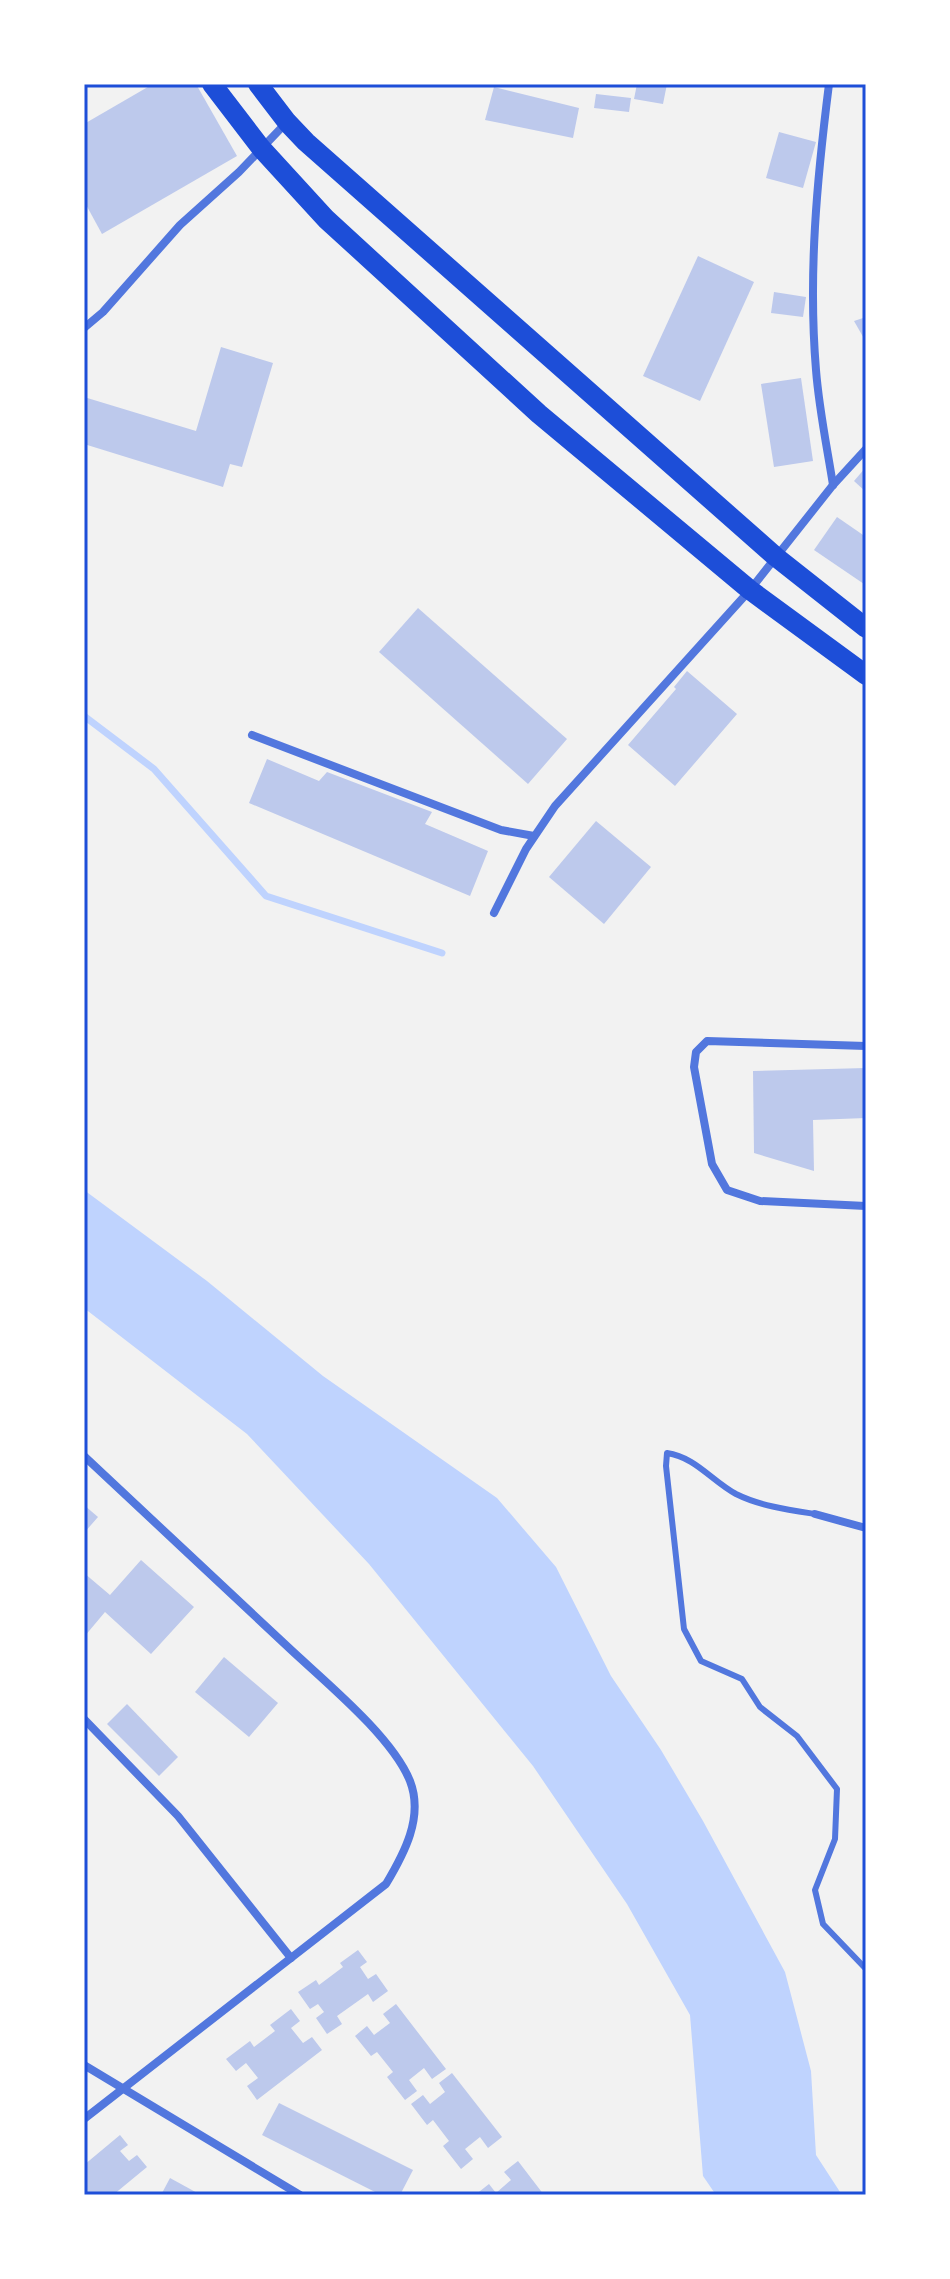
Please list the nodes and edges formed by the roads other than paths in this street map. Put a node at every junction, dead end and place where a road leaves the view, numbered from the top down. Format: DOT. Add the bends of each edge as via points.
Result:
graph roads {
  1 [pos="212,84"];
  2 [pos="258,84"];
  3 [pos="829,84"];
  4 [pos="287,122"];
  5 [pos="261,148"];
  6 [pos="84,328"];
  7 [pos="866,449"];
  8 [pos="833,485"];
  9 [pos="776,557"];
  10 [pos="750,590"];
  11 [pos="866,628"];
  12 [pos="866,675"];
  13 [pos="252,735"];
  14 [pos="534,836"];
  15 [pos="494,913"];
  16 [pos="866,1046"];
  17 [pos="866,1206"];
  18 [pos="84,1456"];
  19 [pos="815,1514"];
  20 [pos="866,1528"];
  21 [pos="84,1719"];
  22 [pos="291,1958"];
  23 [pos="866,1969"];
  24 [pos="84,2065"];
  25 [pos="124,2089"];
  26 [pos="84,2119"];
  27 [pos="300,2195"];
  1 -- 5 [label="main road"];
  2 -- 4 [label="main road"];
  3 -- 8 [label="street" via="814,238 813,310 816,373"];
  4 -- 5 [label="street"];
  4 -- 9 [label="main road"];
  5 -- 6 [label="street"];
  5 -- 10 [label="main road" via="326,219 539,414"];
  7 -- 8 [label="street"];
  8 -- 9 [label="street"];
  9 -- 10 [label="street"];
  9 -- 11 [label="main road"];
  10 -- 12 [label="main road"];
  10 -- 14 [label="street" via="555,806"];
  13 -- 14 [label="street" via="501,830"];
  14 -- 15 [label="street"];
  16 -- 17 [label="street" via="707,1041 696,1052 694,1067 712,1164 727,1190 760,1201"];
  18 -- 22 [label="street" via="357,1711 399,1761 411,1784 415,1816 404,1854 386,1884"];
  19 -- 20 [label="street"];
  19 -- 23 [label="lane" via="737,1494 681,1455 667,1453 684,1629 701,1661 742,1679 760,1707 797,1736 837,1789 835,1839 815,1890 823,1924"];
  21 -- 22 [label="street" via="178,1816"];
  22 -- 25 [label="street"];
  24 -- 25 [label="street"];
  25 -- 26 [label="street"];
  25 -- 27 [label="street"];
}
